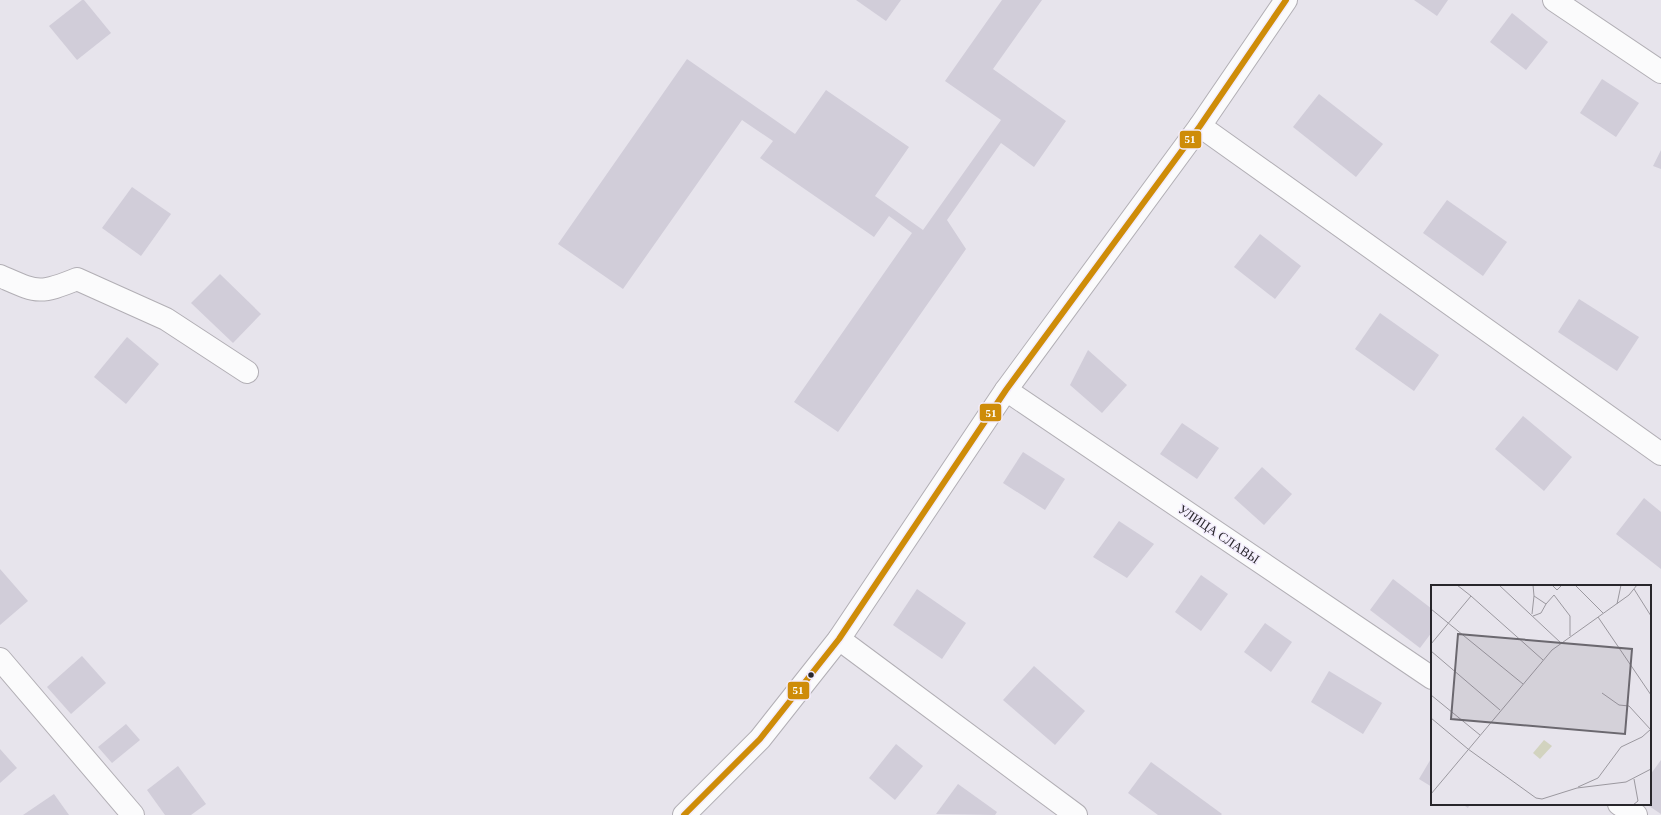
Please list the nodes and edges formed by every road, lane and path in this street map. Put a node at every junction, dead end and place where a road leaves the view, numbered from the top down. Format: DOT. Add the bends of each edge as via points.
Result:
graph roads {
  1 [pos="1286,0"];
  2 [pos="1554,0"];
  3 [pos="1661,72"];
  4 [pos="1200,126"];
  5 [pos="0,276"];
  6 [pos="247,372"];
  7 [pos="1006,390"];
  8 [pos="1661,454"];
  9 [pos="839,639"];
  10 [pos="0,659"];
  11 [pos="1431,677"];
  12 [pos="1621,805"];
  13 [pos="133,815"];
  14 [pos="684,815"];
  15 [pos="1076,815"];
  16 [pos="1636,815"];
  1 -- 4 [label="street"];
  2 -- 3 [label="street"];
  4 -- 7 [label="street"];
  4 -- 8 [label="street"];
  5 -- 6 [label="street" via="33,290 52,289 77,279 166,320"];
  7 -- 9 [label="street"];
  7 -- 11 [label="street, УЛИЦА СЛАВЫ"];
  9 -- 14 [label="street" via="760,739"];
  9 -- 15 [label="street"];
  10 -- 13 [label="street"];
  12 -- 16 [label="street"];
}
